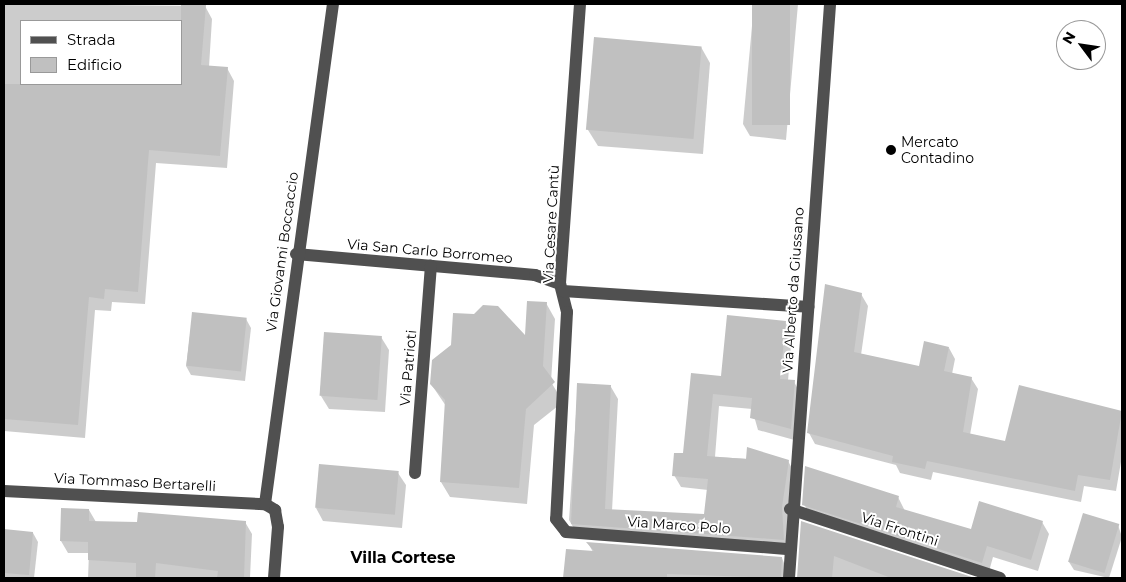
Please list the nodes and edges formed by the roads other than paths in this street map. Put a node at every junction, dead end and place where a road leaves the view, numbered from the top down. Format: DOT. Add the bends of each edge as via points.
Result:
graph roads {
  1 [pos="333,4"];
  2 [pos="580,4"];
  3 [pos="830,4"];
  4 [pos="296,254"];
  5 [pos="432,266"];
  6 [pos="561,288"];
  7 [pos="808,307"];
  8 [pos="415,473"];
  9 [pos="4,491"];
  10 [pos="265,504"];
  11 [pos="790,509"];
  12 [pos="566,532"];
  13 [pos="789,549"];
  14 [pos="274,578"];
  15 [pos="789,578"];
  16 [pos="1000,578"];
  1 -- 4 [label="street, Via Giovanni Boccaccio"];
  2 -- 6 [label="street, Via Cesare Cantù"];
  3 -- 7 [label="street, Via Alberto da Giussano"];
  4 -- 5 [label="street, Via San Carlo Borromeo"];
  4 -- 10 [label="street, Via Giovanni Boccaccio"];
  5 -- 6 [label="street, Via San Carlo Borromeo" via="535,275"];
  5 -- 8 [label="street, Via Patrioti"];
  6 -- 7 [label="street, Via San Carlo Borromeo"];
  6 -- 12 [label="street, Via Cesare Cantù" via="566,312 553,507"];
  7 -- 11 [label="street, Via Alberto da Giussano"];
  9 -- 10 [label="street, Via Tommaso Bertarelli"];
  10 -- 14 [label="street" via="275,510 278,527"];
  11 -- 13 [label="street, Via Alberto da Giussano"];
  11 -- 16 [label="street, Via Frontini"];
  12 -- 13 [label="street, Via Marco Polo"];
  13 -- 15 [label="street, Via Alberto da Giussano"];
}
